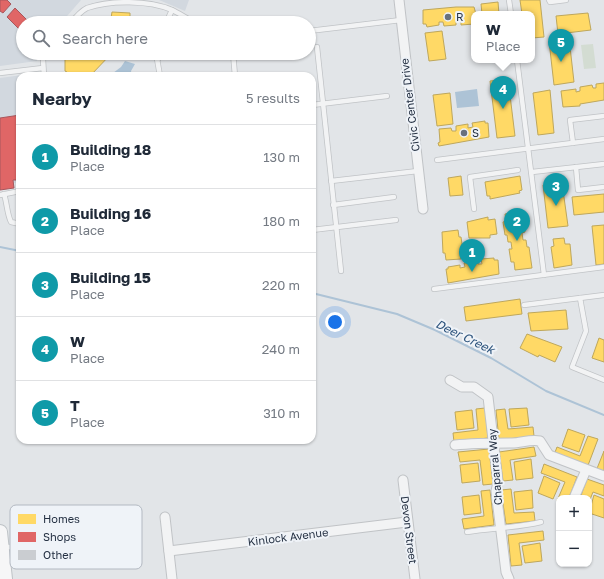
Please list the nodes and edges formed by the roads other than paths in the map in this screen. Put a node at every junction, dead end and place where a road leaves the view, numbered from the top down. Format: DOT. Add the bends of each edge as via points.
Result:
graph roads {
  1 [pos="399,0"];
  2 [pos="509,0"];
  3 [pos="549,0"];
  4 [pos="566,0"];
  5 [pos="172,10"];
  6 [pos="511,11"];
  7 [pos="78,16"];
  8 [pos="170,16"];
  9 [pos="184,16"];
  10 [pos="401,20"];
  11 [pos="316,30"];
  12 [pos="317,47"];
  13 [pos="44,60"];
  14 [pos="158,60"];
  15 [pos="234,60"];
  16 [pos="517,63"];
  17 [pos="43,68"];
  18 [pos="44,72"];
  19 [pos="160,72"];
  20 [pos="235,72"];
  21 [pos="0,73"];
  22 [pos="387,96"];
  23 [pos="323,104"];
  24 [pos="316,105"];
  25 [pos="604,116"];
  26 [pos="604,139"];
  27 [pos="573,143"];
  28 [pos="529,149"];
  29 [pos="437,160"];
  30 [pos="604,164"];
  31 [pos="576,167"];
  32 [pos="518,170"];
  33 [pos="418,171"];
  34 [pos="532,172"];
  35 [pos="331,181"];
  36 [pos="604,187"];
  37 [pos="16,192"];
  38 [pos="2,194"];
  39 [pos="394,197"];
  40 [pos="334,205"];
  41 [pos="423,209"];
  42 [pos="474,210"];
  43 [pos="396,220"];
  44 [pos="16,223"];
  45 [pos="336,227"];
  46 [pos="316,230"];
  47 [pos="604,267"];
  48 [pos="341,270"];
  49 [pos="544,275"];
  50 [pos="434,289"];
  51 [pos="604,295"];
  52 [pos="580,298"];
  53 [pos="524,305"];
  54 [pos="450,380"];
  55 [pos="604,380"];
  56 [pos="493,443"];
  57 [pos="455,446"];
  58 [pos="586,470"];
  59 [pos="604,476"];
  60 [pos="402,480"];
  61 [pos="575,495"];
  62 [pos="165,517"];
  63 [pos="407,522"];
  64 [pos="540,522"];
  65 [pos="502,527"];
  66 [pos="0,532"];
  67 [pos="467,532"];
  68 [pos="10,548"];
  69 [pos="2,549"];
  70 [pos="169,551"];
  71 [pos="5,579"];
  72 [pos="172,579"];
  73 [pos="415,579"];
  74 [pos="509,579"];
  1 -- 10 [label="street, Civic Center Drive"];
  2 -- 6 [label="lane"];
  3 -- 4 [label="lane"];
  5 -- 7 [label="lane" via="134,1 103,3 86,8"];
  5 -- 8 [label="lane"];
  5 -- 9 [label="lane"];
  10 -- 11 [label="lane"];
  10 -- 33 [label="street, Civic Center Drive"];
  12 -- 23 [label="lane"];
  13 -- 17 [label="lane"];
  14 -- 19 [label="lane"];
  15 -- 20 [label="lane"];
  16 -- 28 [label="lane"];
  17 -- 18 [label="lane"];
  17 -- 21 [label="lane"];
  22 -- 23 [label="lane"];
  23 -- 24 [label="lane"];
  23 -- 35 [label="lane"];
  25 -- 27 [label="lane" via="570,120"];
  26 -- 27 [label="lane"];
  27 -- 28 [label="lane"];
  28 -- 29 [label="lane"];
  28 -- 34 [label="lane"];
  30 -- 31 [label="lane"];
  31 -- 34 [label="lane"];
  31 -- 36 [label="lane" via="578,190"];
  32 -- 42 [label="lane" via="470,177"];
  33 -- 35 [label="lane"];
  33 -- 41 [label="street, Civic Center Drive"];
  34 -- 49 [label="lane"];
  35 -- 40 [label="lane"];
  37 -- 38 [label="lane"];
  38 -- 44 [label="lane" via="8,205 11,222"];
  39 -- 40 [label="lane"];
  40 -- 45 [label="lane"];
  43 -- 45 [label="lane"];
  45 -- 46 [label="lane"];
  45 -- 48 [label="lane"];
  47 -- 49 [label="lane"];
  49 -- 50 [label="lane"];
  51 -- 52 [label="lane"];
  52 -- 53 [label="lane"];
  52 -- 55 [label="lane" via="586,331 572,366"];
  54 -- 56 [label="street, Chaparral Way" via="462,387 474,387 488,397"];
  56 -- 57 [label="street"];
  56 -- 58 [label="street" via="540,441 549,455"];
  56 -- 65 [label="street, Chaparral Way" via="498,482 496,491"];
  58 -- 59 [label="street"];
  58 -- 61 [label="street"];
  60 -- 63 [label="street, Devon Street"];
  62 -- 70 [label="street"];
  63 -- 70 [label="street, Kinlock Avenue"];
  63 -- 73 [label="street, Devon Street"];
  64 -- 65 [label="lane"];
  65 -- 67 [label="lane"];
  65 -- 74 [label="street, Chaparral Way" via="506,572"];
  66 -- 69 [label="main road"];
  68 -- 69 [label="lane"];
  69 -- 71 [label="main road"];
  70 -- 72 [label="street"];
}
